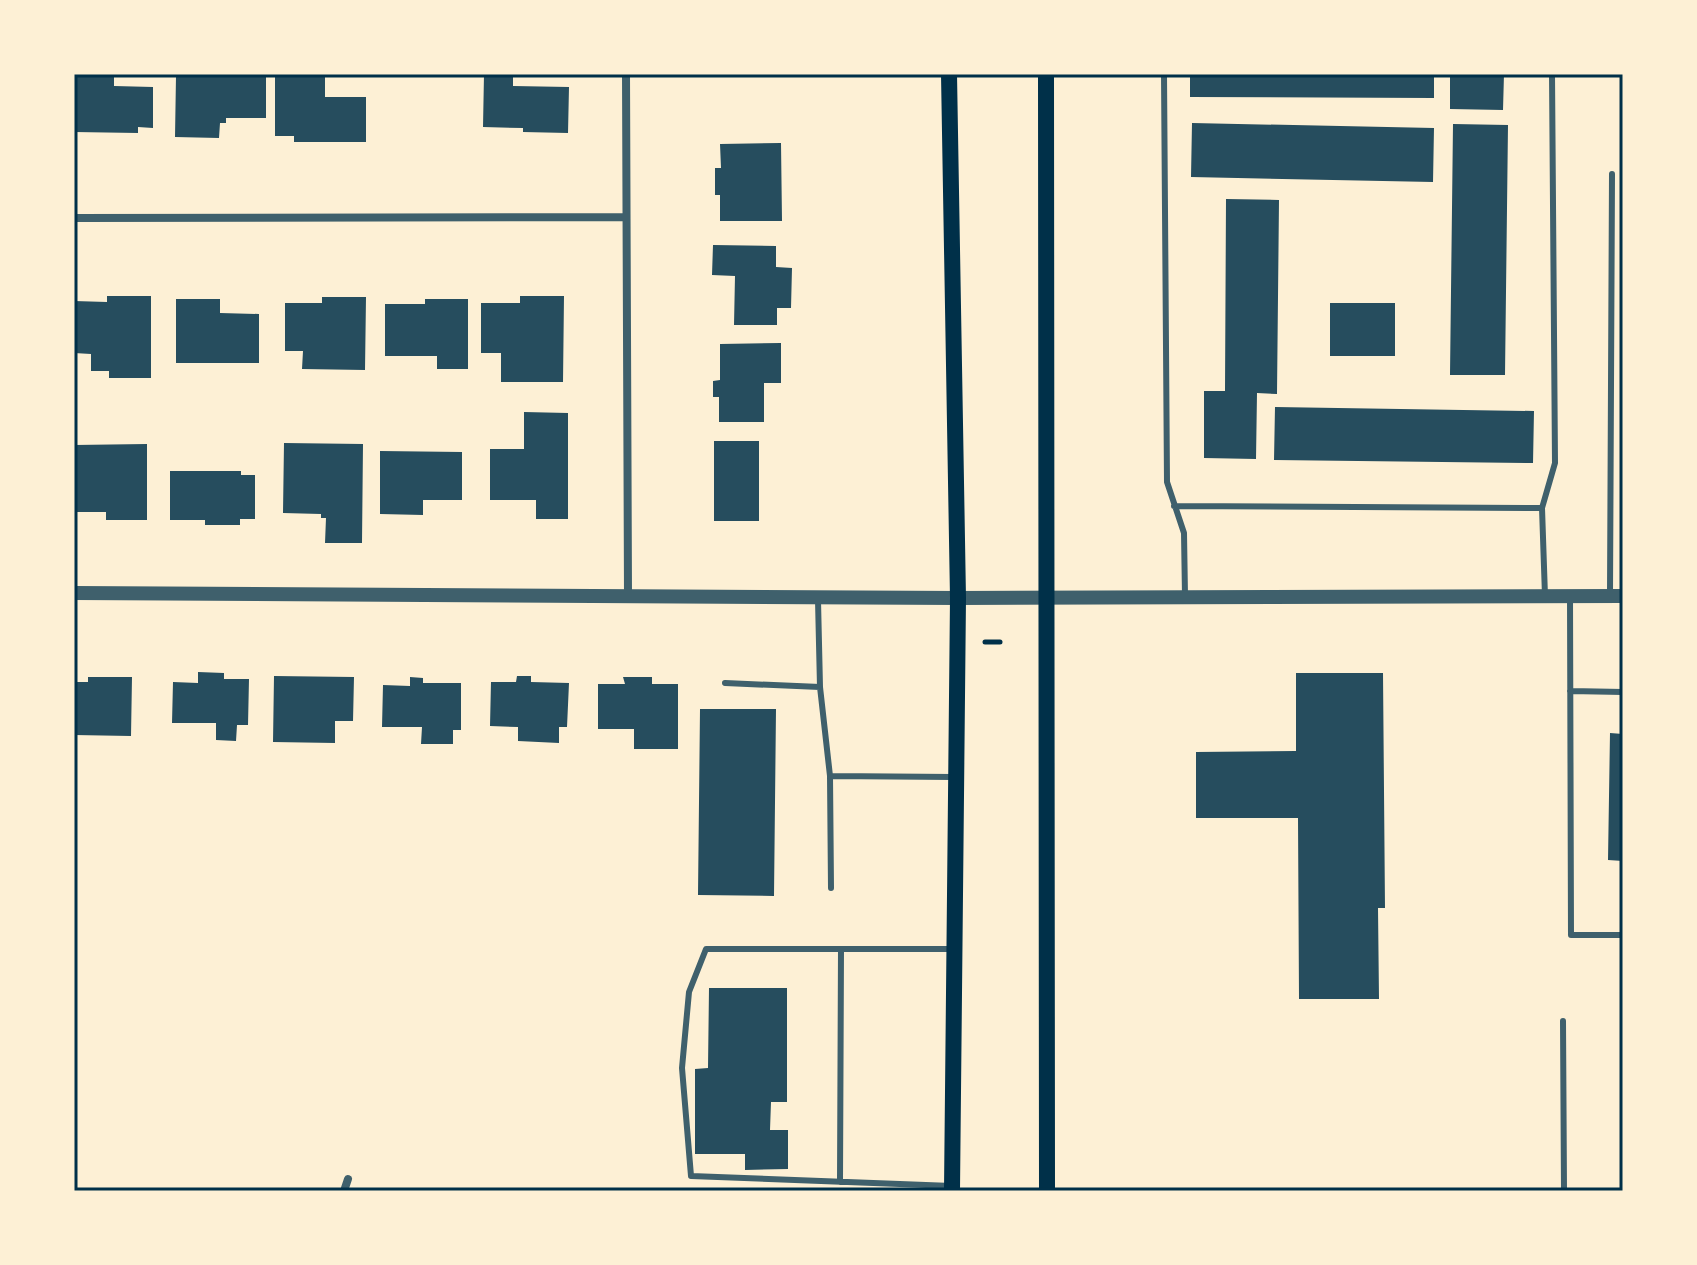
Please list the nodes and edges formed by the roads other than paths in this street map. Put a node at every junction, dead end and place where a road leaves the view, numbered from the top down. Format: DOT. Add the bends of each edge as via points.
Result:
graph roads {
  1 [pos="626,74"];
  2 [pos="949,74"];
  3 [pos="1046,74"];
  4 [pos="1164,74"];
  5 [pos="1552,74"];
  6 [pos="1612,174"];
  7 [pos="625,217"];
  8 [pos="74,218"];
  9 [pos="1174,506"];
  10 [pos="1542,508"];
  11 [pos="74,593"];
  12 [pos="628,595"];
  13 [pos="1047,596"];
  14 [pos="1185,596"];
  15 [pos="1545,596"];
  16 [pos="1570,596"];
  17 [pos="1617,596"];
  18 [pos="818,597"];
  19 [pos="958,598"];
  20 [pos="725,683"];
  21 [pos="820,687"];
  22 [pos="1570,691"];
  23 [pos="1623,692"];
  24 [pos="830,776"];
  25 [pos="956,777"];
  26 [pos="831,888"];
  27 [pos="1623,935"];
  28 [pos="841,949"];
  29 [pos="955,949"];
  30 [pos="1563,1021"];
  31 [pos="348,1179"];
  32 [pos="840,1182"];
  33 [pos="952,1189"];
  34 [pos="344,1191"];
  35 [pos="1047,1191"];
  36 [pos="1564,1191"];
  1 -- 7 [label="street"];
  2 -- 19 [label="main road"];
  3 -- 13 [label="main road"];
  4 -- 9 [label="lane" via="1167,482"];
  5 -- 10 [label="lane" via="1555,463"];
  6 -- 17 [label="lane"];
  7 -- 8 [label="street"];
  7 -- 12 [label="street"];
  9 -- 10 [label="lane"];
  9 -- 14 [label="lane" via="1184,533"];
  10 -- 15 [label="lane"];
  11 -- 12 [label="street"];
  12 -- 18 [label="street"];
  13 -- 14 [label="street"];
  13 -- 19 [label="street"];
  13 -- 35 [label="main road"];
  14 -- 15 [label="street"];
  15 -- 16 [label="street"];
  16 -- 17 [label="street"];
  16 -- 22 [label="lane"];
  18 -- 19 [label="street"];
  18 -- 21 [label="lane"];
  19 -- 25 [label="main road"];
  20 -- 21 [label="lane"];
  21 -- 24 [label="lane"];
  22 -- 23 [label="lane"];
  22 -- 27 [label="lane" via="1571,935"];
  24 -- 25 [label="lane"];
  24 -- 26 [label="lane"];
  25 -- 29 [label="main road"];
  28 -- 29 [label="lane"];
  28 -- 32 [label="lane"];
  28 -- 32 [label="lane" via="706,949 689,992 682,1068 691,1176"];
  29 -- 33 [label="main road"];
  30 -- 36 [label="lane"];
  31 -- 34 [label="street"];
  32 -- 33 [label="lane"];
}
